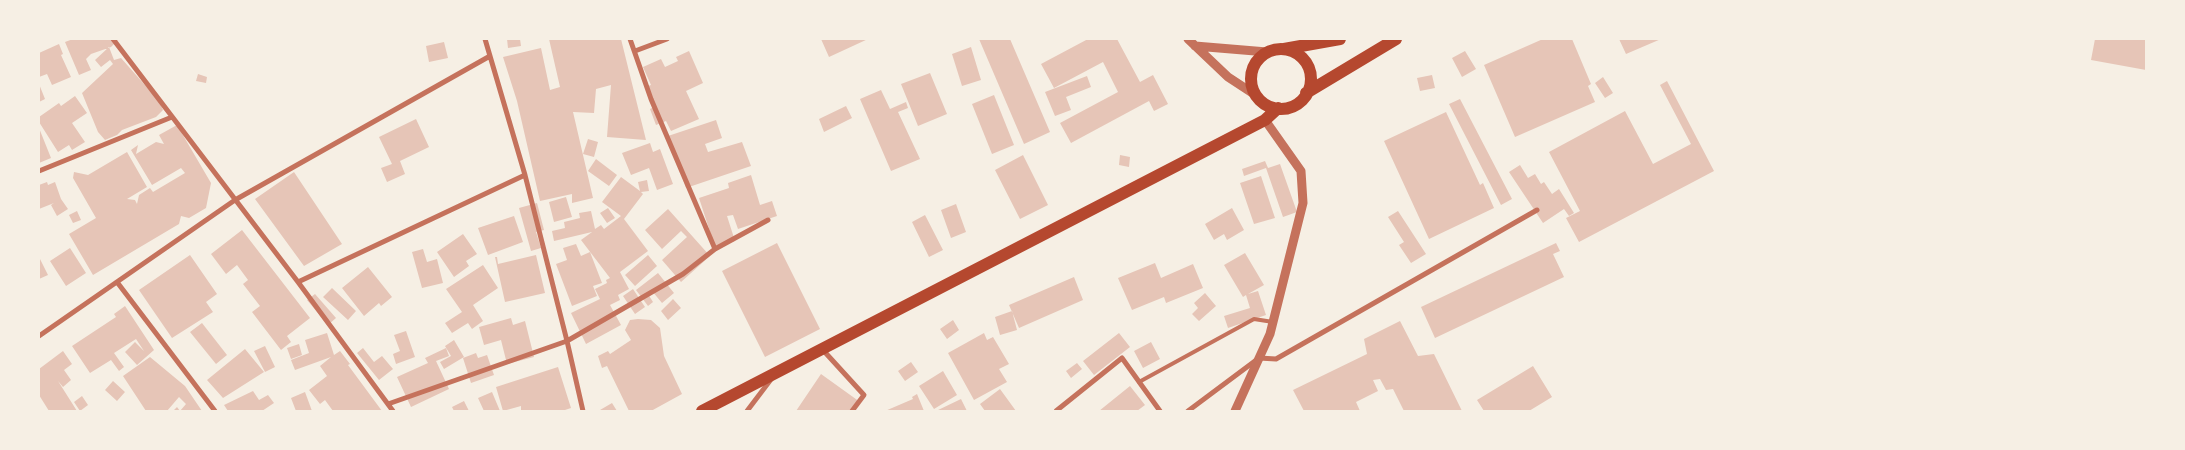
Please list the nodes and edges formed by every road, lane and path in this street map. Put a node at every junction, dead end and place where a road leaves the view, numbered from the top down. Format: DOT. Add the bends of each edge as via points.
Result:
graph roads {
  1 [pos="113,39"];
  2 [pos="485,39"];
  3 [pos="630,39"];
  4 [pos="667,39"];
  5 [pos="1340,39"];
  6 [pos="1396,39"];
  7 [pos="1191,42"];
  8 [pos="1283,49"];
  9 [pos="634,51"];
  10 [pos="1267,52"];
  11 [pos="490,56"];
  12 [pos="1306,93"];
  13 [pos="1257,96"];
  14 [pos="1278,108"];
  15 [pos="172,117"];
  16 [pos="1265,120"];
  17 [pos="39,171"];
  18 [pos="525,176"];
  19 [pos="235,200"];
  20 [pos="1537,210"];
  21 [pos="768,220"];
  22 [pos="716,249"];
  23 [pos="117,282"];
  24 [pos="298,282"];
  25 [pos="1273,322"];
  26 [pos="39,336"];
  27 [pos="567,342"];
  28 [pos="822,348"];
  29 [pos="1259,358"];
  30 [pos="775,374"];
  31 [pos="1139,382"];
  32 [pos="388,404"];
  33 [pos="857,405"];
  34 [pos="215,411"];
  35 [pos="393,411"];
  36 [pos="583,411"];
  37 [pos="702,411"];
  38 [pos="748,411"];
  39 [pos="852,411"];
  40 [pos="860,411"];
  41 [pos="1056,411"];
  42 [pos="1160,411"];
  43 [pos="1188,411"];
  44 [pos="1235,411"];
  1 -- 15 [label="street"];
  2 -- 11 [label="street"];
  3 -- 9 [label="street"];
  4 -- 9 [label="street"];
  5 -- 8 [label="main road"];
  6 -- 12 [label="main road"];
  7 -- 10 [label="street"];
  7 -- 13 [label="street" via="1228,77"];
  8 -- 10 [label="main road"];
  8 -- 12 [label="main road" via="1299,55 1309,69"];
  9 -- 22 [label="street" via="651,99"];
  10 -- 13 [label="main road" via="1260,57 1252,72"];
  11 -- 18 [label="street"];
  11 -- 19 [label="street"];
  12 -- 14 [label="main road" via="1294,105"];
  13 -- 14 [label="main road" via="1270,107"];
  14 -- 16 [label="main road"];
  15 -- 17 [label="street"];
  15 -- 19 [label="street"];
  16 -- 25 [label="street" via="1301,171 1303,203"];
  16 -- 28 [label="main road"];
  18 -- 24 [label="street"];
  18 -- 27 [label="street"];
  19 -- 23 [label="street"];
  19 -- 24 [label="street"];
  20 -- 29 [label="street" via="1276,359"];
  21 -- 22 [label="street"];
  22 -- 27 [label="street" via="683,274"];
  23 -- 26 [label="street"];
  23 -- 34 [label="street"];
  24 -- 32 [label="street"];
  25 -- 29 [label="street"];
  25 -- 31 [label="lane" via="1254,319"];
  27 -- 32 [label="street"];
  27 -- 36 [label="street"];
  28 -- 30 [label="main road"];
  28 -- 33 [label="street" via="864,395"];
  29 -- 43 [label="street"];
  29 -- 44 [label="street"];
  30 -- 37 [label="main road"];
  30 -- 38 [label="street"];
  31 -- 41 [label="street" via="1122,358"];
  31 -- 42 [label="street"];
  32 -- 35 [label="street"];
  33 -- 39 [label="street"];
  33 -- 40 [label="street"];
}
